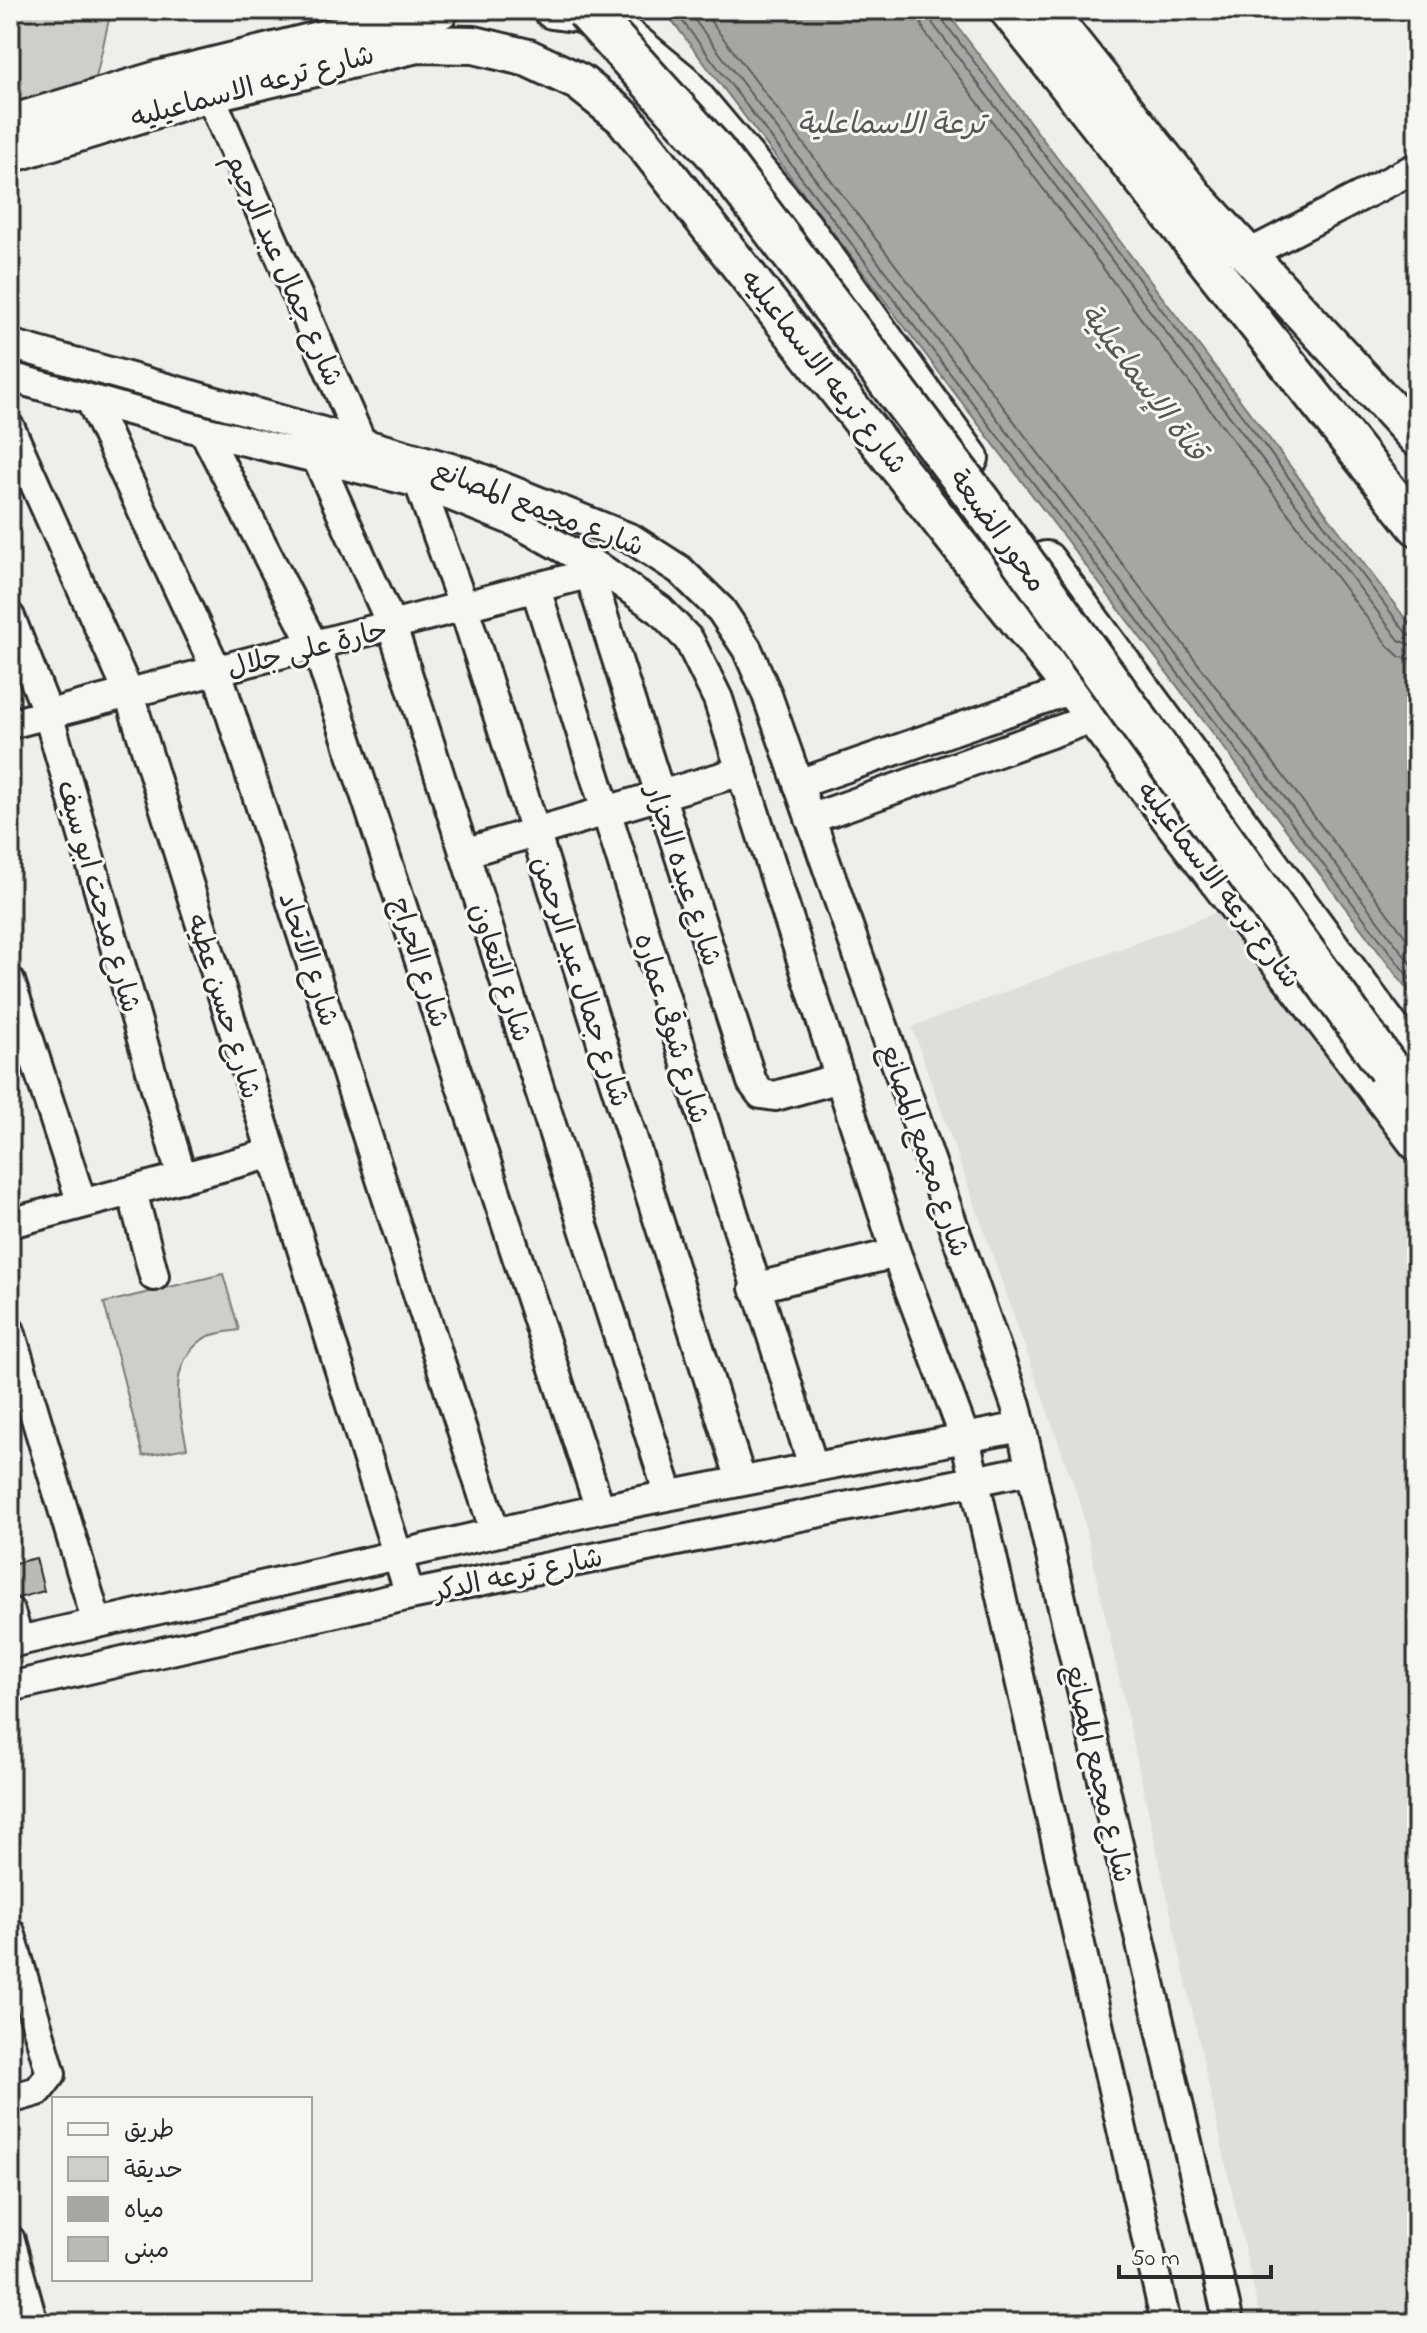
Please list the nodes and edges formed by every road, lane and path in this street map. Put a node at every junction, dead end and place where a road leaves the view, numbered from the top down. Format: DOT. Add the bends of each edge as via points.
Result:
graph roads {
  1 [pos="440,10"];
  2 [pos="552,10"];
  3 [pos="586,10"];
  4 [pos="610,10"];
  5 [pos="1008,10"];
  6 [pos="1046,10"];
  7 [pos="209,93"];
  8 [pos="10,124"];
  9 [pos="10,154"];
  10 [pos="1417,167"];
  11 [pos="1247,255"];
  12 [pos="10,344"];
  13 [pos="895,355"];
  14 [pos="10,377"];
  15 [pos="137,382"];
  16 [pos="91,401"];
  17 [pos="130,411"];
  18 [pos="10,428"];
  19 [pos="204,431"];
  20 [pos="1417,438"];
  21 [pos="362,444"];
  22 [pos="316,456"];
  23 [pos="419,483"];
  24 [pos="1417,527"];
  25 [pos="597,573"];
  26 [pos="536,589"];
  27 [pos="464,608"];
  28 [pos="721,610"];
  29 [pos="10,617"];
  30 [pos="392,626"];
  31 [pos="689,640"];
  32 [pos="316,646"];
  33 [pos="217,671"];
  34 [pos="1072,689"];
  35 [pos="129,694"];
  36 [pos="48,714"];
  37 [pos="1093,718"];
  38 [pos="10,724"];
  39 [pos="742,771"];
  40 [pos="798,784"];
  41 [pos="660,795"];
  42 [pos="604,811"];
  43 [pos="810,819"];
  44 [pos="535,832"];
  45 [pos="464,853"];
  46 [pos="10,981"];
  47 [pos="1402,1066"];
  48 [pos="840,1078"];
  49 [pos="1417,1109"];
  50 [pos="1417,1142"];
  51 [pos="270,1154"];
  52 [pos="182,1178"];
  53 [pos="132,1191"];
  54 [pos="82,1204"];
  55 [pos="10,1223"];
  56 [pos="896,1253"];
  57 [pos="154,1276"];
  58 [pos="754,1288"];
  59 [pos="10,1331"];
  60 [pos="1021,1427"];
  61 [pos="965,1438"];
  62 [pos="813,1466"];
  63 [pos="1028,1470"];
  64 [pos="741,1480"];
  65 [pos="977,1480"];
  66 [pos="669,1495"];
  67 [pos="600,1509"];
  68 [pos="495,1532"];
  69 [pos="399,1553"];
  70 [pos="410,1595"];
  71 [pos="10,1612"];
  72 [pos="97,1623"];
  73 [pos="15,1642"];
  74 [pos="10,1687"];
  75 [pos="10,1932"];
  76 [pos="10,2099"];
  77 [pos="10,2240"];
  78 [pos="33,2323"];
  79 [pos="1166,2323"];
  80 [pos="1229,2323"];
  1 -- 8 [label="main road, شارع ترعه الاسماعيليه" via="157,80"];
  2 -- 13 [label="main road, شارع ترعه الاسماعيليه" via="581,14 620,31 682,82 803,226"];
  3 -- 47 [label="highway, محور الضبعة, bridge" via="714,151"];
  4 -- 13 [label="highway" via="687,95 844,303"];
  5 -- 24 [label="main road"];
  6 -- 11 [label="main road"];
  7 -- 9 [label="main road, شارع ترعه الاسماعيليه"];
  7 -- 21 [label="street, شارع جمال عبد الرحيم"];
  7 -- 34 [label="main road, شارع ترعه الاسماعيليه" via="390,48 446,42 528,58 590,90 641,138"];
  10 -- 11 [label="street"];
  11 -- 20 [label="main road"];
  12 -- 15 [label="street, شارع مجمع المصانع"];
  13 -- 47 [label="main road, شارع ترعه الاسماعيليه"];
  14 -- 16 [label="street, شارع مجمع المصانع"];
  15 -- 17 [label="street"];
  15 -- 21 [label="street, شارع مجمع المصانع"];
  16 -- 17 [label="street, شارع مجمع المصانع"];
  16 -- 33 [label="street, شارع الاتحاد"];
  17 -- 19 [label="street, شارع مجمع المصانع"];
  18 -- 35 [label="street, شارع حسن عطيه"];
  19 -- 22 [label="street, شارع مجمع المصانع"];
  19 -- 32 [label="street, شارع الجراج"];
  21 -- 28 [label="street, شارع مجمع المصانع" via="465,472 632,539 680,570"];
  22 -- 23 [label="street, شارع مجمع المصانع"];
  22 -- 30 [label="street, شارع التعاون"];
  23 -- 25 [label="street, شارع مجمع المصانع" via="516,522"];
  23 -- 27 [label="street, شارع جمال عبد الرحمن"];
  25 -- 26 [label="street, حارة على جلال"];
  25 -- 31 [label="street, شارع مجمع المصانع" via="660,610"];
  25 -- 41 [label="street, شارع عبده الجزار"];
  26 -- 27 [label="street, حارة على جلال"];
  26 -- 42 [label="street, شارع شوقى عماره"];
  27 -- 30 [label="street, حارة على جلال"];
  27 -- 44 [label="street, شارع جمال عبد الرحمن"];
  28 -- 31 [label="street"];
  28 -- 40 [label="street, شارع مجمع المصانع" via="747,649"];
  29 -- 36 [label="street, شارع مدحت ابو سيف"];
  30 -- 32 [label="street, حارة على جلال"];
  30 -- 45 [label="street, شارع التعاون"];
  31 -- 39 [label="street, شارع مجمع المصانع" via="718,699"];
  32 -- 33 [label="street, حارة على جلال"];
  32 -- 67 [label="street, شارع الجراج"];
  33 -- 35 [label="street, حارة على جلال"];
  33 -- 68 [label="street, شارع الاتحاد"];
  34 -- 37 [label="main road, شارع ترعه الاسماعيليه"];
  34 -- 40 [label="street"];
  35 -- 36 [label="street, حارة على جلال"];
  35 -- 51 [label="street, شارع حسن عطيه"];
  36 -- 38 [label="street, حارة على جلال"];
  36 -- 52 [label="street, شارع مدحت ابو سيف"];
  37 -- 43 [label="street"];
  37 -- 50 [label="main road, شارع ترعه الاسماعيليه"];
  39 -- 41 [label="street"];
  39 -- 48 [label="street, شارع مجمع المصانع"];
  40 -- 43 [label="street, شارع مجمع المصانع"];
  41 -- 42 [label="street"];
  41 -- 48 [label="street, شارع عبده الجزار" via="755,1089 775,1096"];
  42 -- 44 [label="street"];
  42 -- 58 [label="street, شارع شوقى عماره"];
  43 -- 60 [label="street, شارع مجمع المصانع"];
  44 -- 45 [label="street"];
  44 -- 64 [label="street, شارع جمال عبد الرحمن"];
  45 -- 66 [label="street, شارع التعاون"];
  46 -- 54 [label="street"];
  47 -- 49 [label="highway, محور الضبعة"];
  48 -- 56 [label="street, شارع مجمع المصانع"];
  51 -- 52 [label="street"];
  51 -- 69 [label="street, شارع حسن عطيه"];
  52 -- 53 [label="street"];
  53 -- 54 [label="street"];
  53 -- 57 [label="street"];
  54 -- 55 [label="street"];
  56 -- 58 [label="street"];
  56 -- 61 [label="street, شارع مجمع المصانع"];
  58 -- 62 [label="street, شارع شوقى عماره"];
  59 -- 72 [label="street"];
  60 -- 61 [label="street, شارع ترعه الدكر"];
  60 -- 63 [label="street, شارع مجمع المصانع"];
  61 -- 62 [label="street, شارع ترعه الدكر"];
  61 -- 65 [label="street, شارع مجمع المصانع"];
  62 -- 64 [label="street, شارع ترعه الدكر"];
  63 -- 65 [label="street, شارع ترعه الدكر"];
  63 -- 80 [label="street, شارع مجمع المصانع"];
  64 -- 66 [label="street, شارع ترعه الدكر"];
  65 -- 70 [label="street, شارع ترعه الدكر"];
  65 -- 79 [label="street, شارع مجمع المصانع"];
  66 -- 67 [label="street, شارع ترعه الدكر"];
  67 -- 68 [label="street, شارع ترعه الدكر"];
  68 -- 69 [label="street, شارع ترعه الدكر"];
  69 -- 70 [label="street, شارع حسن عطيه"];
  69 -- 72 [label="street, شارع ترعه الدكر"];
  70 -- 74 [label="street, شارع ترعه الدكر"];
  71 -- 73 [label="street"];
  72 -- 73 [label="street, شارع ترعه الدكر"];
  75 -- 76 [label="street" via="51,2074 38,2091"];
  77 -- 78 [label="street"];
}
